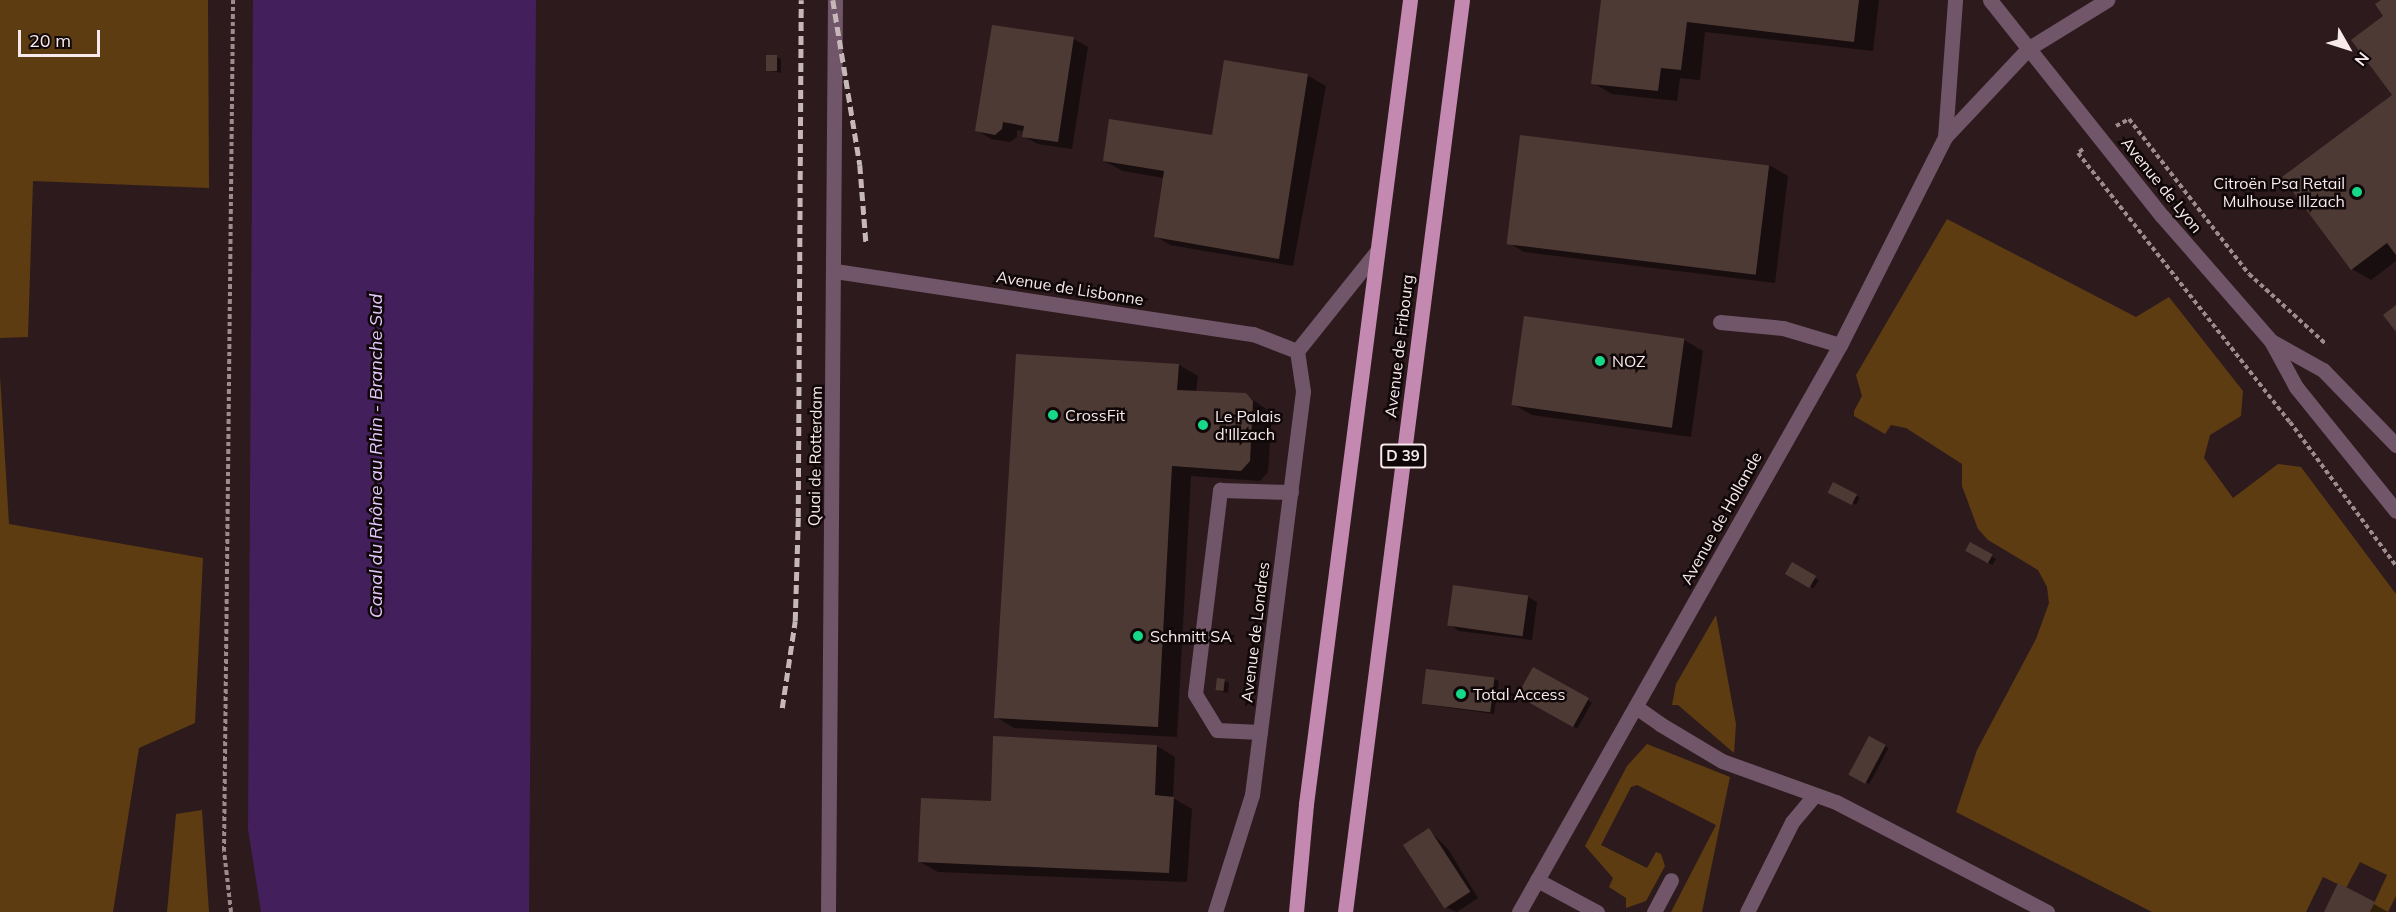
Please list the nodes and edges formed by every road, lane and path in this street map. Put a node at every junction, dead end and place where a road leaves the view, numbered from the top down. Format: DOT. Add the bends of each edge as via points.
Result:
graph roads {
  1 [pos="233,0"];
  2 [pos="835,0"];
  3 [pos="1410,0"];
  4 [pos="1462,0"];
  5 [pos="1955,0"];
  6 [pos="1990,0"];
  7 [pos="2107,0"];
  8 [pos="2029,48"];
  9 [pos="1945,137"];
  10 [pos="1377,251"];
  11 [pos="835,271"];
  12 [pos="1720,322"];
  13 [pos="2271,341"];
  14 [pos="1840,345"];
  15 [pos="1297,351"];
  16 [pos="2396,445"];
  17 [pos="1291,492"];
  18 [pos="2396,511"];
  19 [pos="1636,707"];
  20 [pos="1260,732"];
  21 [pos="1815,795"];
  22 [pos="1537,880"];
  23 [pos="1671,880"];
  24 [pos="231,912"];
  25 [pos="828,912"];
  26 [pos="1215,912"];
  27 [pos="1296,912"];
  28 [pos="1345,912"];
  29 [pos="1519,912"];
  30 [pos="1597,912"];
  31 [pos="1654,912"];
  32 [pos="1747,912"];
  33 [pos="2047,912"];
  1 -- 24 [label="path" via="224,850"];
  2 -- 11 [label="street, Quai de Rotterdam"];
  3 -- 10 [label="main road, Avenue de Fribourg"];
  4 -- 28 [label="main road, Avenue de Fribourg / D 39"];
  5 -- 9 [label="street, Avenue de Hollande"];
  6 -- 8 [label="street"];
  7 -- 8 [label="street, Avenue de Hollande"];
  8 -- 9 [label="street, Avenue de Hollande"];
  8 -- 13 [label="street, Avenue de Lyon" via="2162,216"];
  9 -- 14 [label="street, Avenue de Hollande"];
  10 -- 15 [label="street"];
  10 -- 27 [label="main road, Avenue de Fribourg" via="1306,804"];
  11 -- 15 [label="street, Avenue de Lisbonne" via="1253,334"];
  11 -- 25 [label="street, Quai de Rotterdam"];
  12 -- 14 [label="street" via="1783,328"];
  13 -- 16 [label="street, Avenue de Lyon" via="2323,370"];
  13 -- 18 [label="street, Avenue de Lyon" via="2296,387"];
  14 -- 19 [label="street, Avenue de Hollande"];
  15 -- 17 [label="street, Avenue de Londres" via="1304,391"];
  17 -- 20 [label="street, Avenue de Londres"];
  17 -- 20 [label="street" via="1220,490 1195,694 1217,730"];
  19 -- 21 [label="street" via="1722,761"];
  19 -- 22 [label="street, Avenue de Hollande"];
  20 -- 26 [label="street, Avenue de Londres" via="1252,795"];
  21 -- 32 [label="street" via="1792,822"];
  21 -- 33 [label="street" via="1836,802"];
  22 -- 29 [label="street, Avenue de Hollande"];
  22 -- 30 [label="street"];
  23 -- 31 [label="street"];
}
